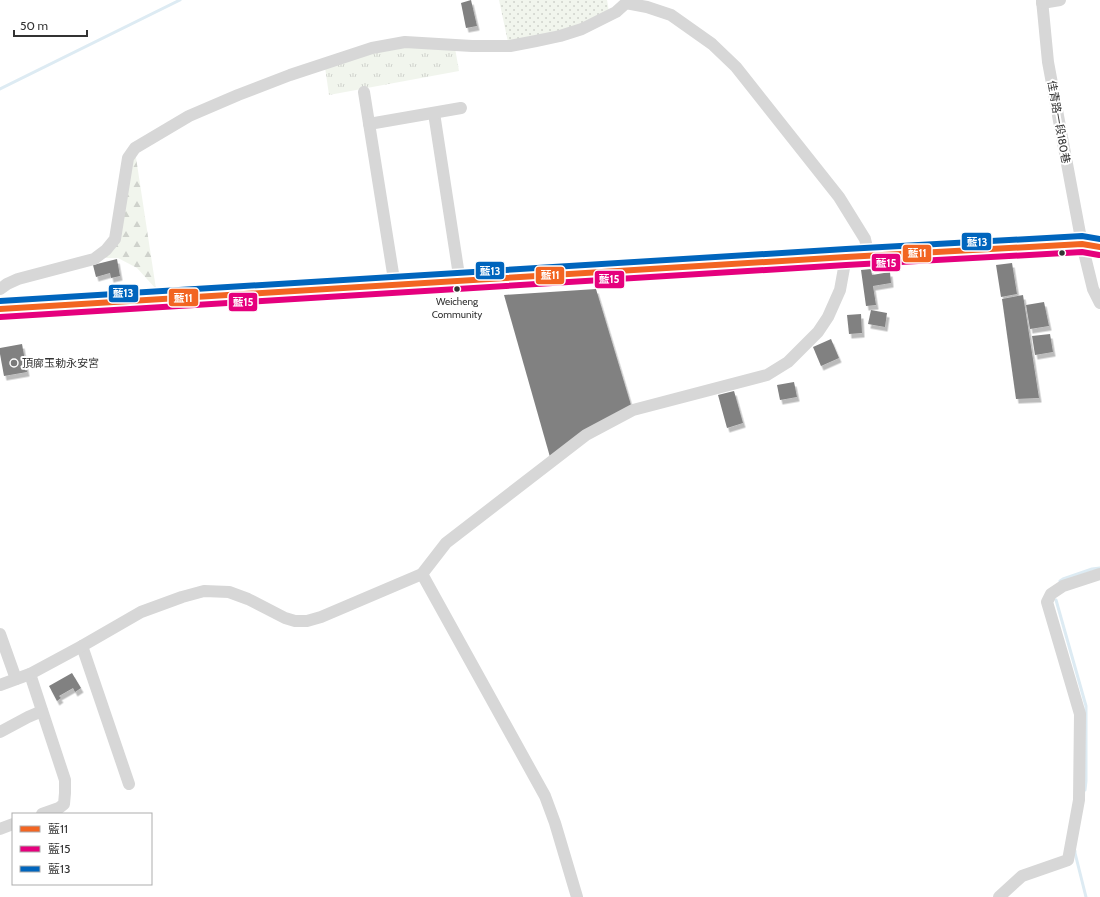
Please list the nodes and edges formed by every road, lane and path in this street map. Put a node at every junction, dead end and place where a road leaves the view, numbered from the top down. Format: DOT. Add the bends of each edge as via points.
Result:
graph roads {
  1 [pos="1060,0"];
  2 [pos="625,1"];
  3 [pos="1042,2"];
  4 [pos="364,92"];
  5 [pos="460,108"];
  6 [pos="434,112"];
  7 [pos="369,124"];
  8 [pos="1082,244"];
  9 [pos="1100,247"];
  10 [pos="869,256"];
  11 [pos="846,257"];
  12 [pos="460,282"];
  13 [pos="395,286"];
  14 [pos="0,289"];
  15 [pos="1100,302"];
  16 [pos="0,309"];
  17 [pos="422,574"];
  18 [pos="1100,574"];
  19 [pos="0,634"];
  20 [pos="82,646"];
  21 [pos="30,674"];
  22 [pos="16,679"];
  23 [pos="0,685"];
  24 [pos="42,711"];
  25 [pos="0,732"];
  26 [pos="129,784"];
  27 [pos="45,813"];
  28 [pos="12,824"];
  29 [pos="0,829"];
  30 [pos="577,897"];
  31 [pos="999,897"];
  1 -- 3 [label="street"];
  2 -- 10 [label="street" via="671,15 712,44 736,67 839,197 865,239"];
  2 -- 14 [label="street" via="616,12 582,29 510,46 405,42 372,48 290,75 189,116 135,148 128,158 115,239 106,250 94,259 18,279"];
  3 -- 8 [label="street, 佳青路一段180巷" via="1048,62"];
  4 -- 7 [label="street"];
  5 -- 6 [label="street"];
  6 -- 7 [label="street"];
  6 -- 12 [label="street"];
  7 -- 13 [label="street"];
  8 -- 9 [label="street"];
  8 -- 10 [label="street"];
  8 -- 15 [label="street, 佳青路一段180巷" via="1093,289"];
  10 -- 11 [label="street"];
  11 -- 12 [label="street"];
  11 -- 17 [label="street" via="840,290 828,317 818,332 788,362 767,375 633,410 586,435 446,543"];
  12 -- 13 [label="street"];
  13 -- 16 [label="street"];
  17 -- 20 [label="street" via="307,621 285,618 229,592 204,591 141,612"];
  17 -- 30 [label="street" via="545,796"];
  18 -- 31 [label="street" via="1063,586 1051,594 1047,602 1080,714 1079,800 1068,860 1022,876"];
  19 -- 22 [label="street"];
  20 -- 21 [label="street"];
  20 -- 26 [label="street"];
  21 -- 22 [label="street"];
  21 -- 24 [label="street"];
  22 -- 23 [label="street"];
  24 -- 25 [label="street"];
  24 -- 27 [label="street" via="65,780 64,804"];
  28 -- 29 [label="street"];
}
